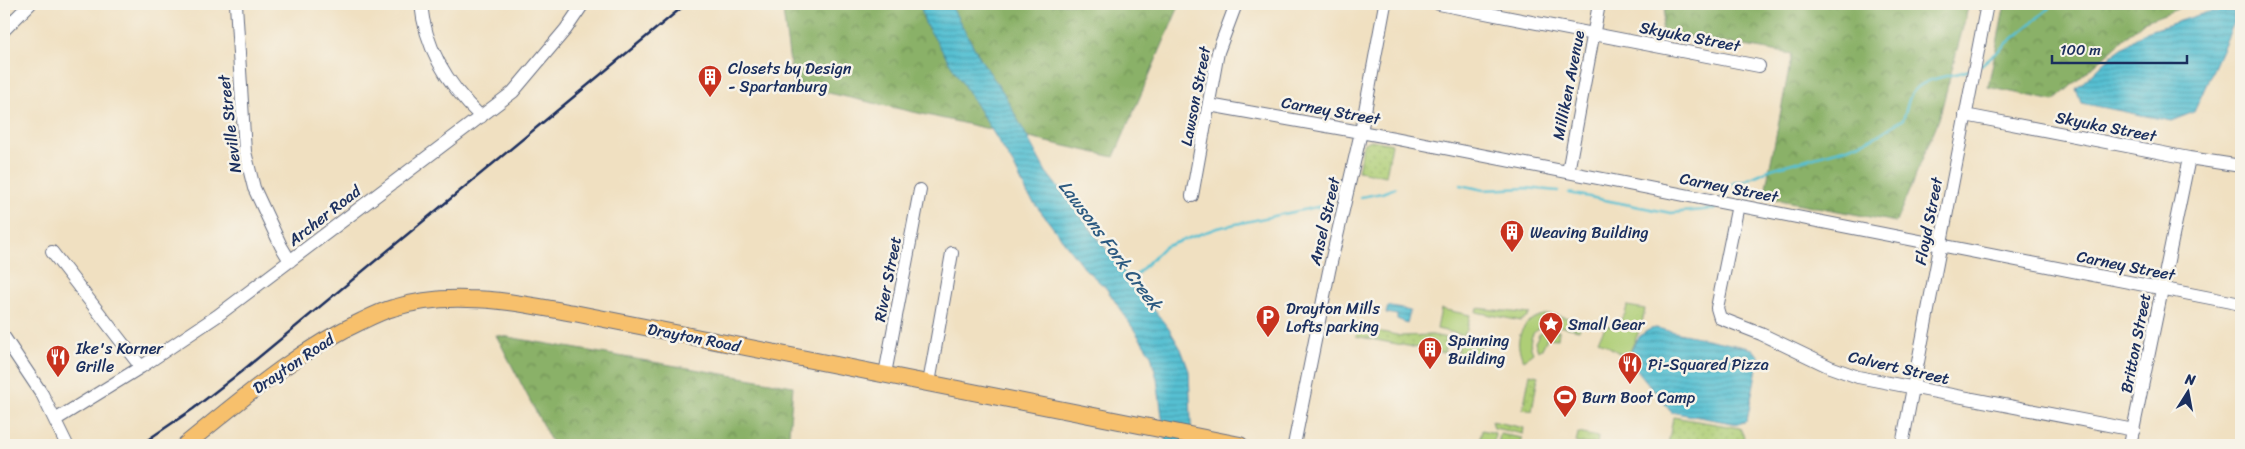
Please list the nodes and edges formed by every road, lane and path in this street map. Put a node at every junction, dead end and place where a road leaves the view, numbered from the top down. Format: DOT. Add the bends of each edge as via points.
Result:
graph roads {
  1 [pos="30,4"];
  2 [pos="236,4"];
  3 [pos="421,4"];
  4 [pos="583,4"];
  5 [pos="1236,4"];
  6 [pos="1385,4"];
  7 [pos="1439,4"];
  8 [pos="1599,4"];
  9 [pos="1987,4"];
  10 [pos="4,30"];
  11 [pos="1594,34"];
  12 [pos="1759,66"];
  13 [pos="1209,105"];
  14 [pos="1965,115"];
  15 [pos="481,117"];
  16 [pos="1361,132"];
  17 [pos="2188,158"];
  18 [pos="2241,166"];
  19 [pos="1568,172"];
  20 [pos="920,190"];
  21 [pos="1192,196"];
  22 [pos="1733,204"];
  23 [pos="1940,245"];
  24 [pos="52,252"];
  25 [pos="952,253"];
  26 [pos="290,261"];
  27 [pos="2162,288"];
  28 [pos="2241,304"];
  29 [pos="4,337"];
  30 [pos="141,367"];
  31 [pos="884,374"];
  32 [pos="929,383"];
  33 [pos="1913,388"];
  34 [pos="55,420"];
  35 [pos="2134,430"];
  36 [pos="67,445"];
  37 [pos="185,445"];
  38 [pos="1240,445"];
  39 [pos="1294,445"];
  40 [pos="1902,445"];
  41 [pos="2130,445"];
  1 -- 10 [label="street"];
  2 -- 26 [label="street, Neville Street" via="247,161 265,214"];
  3 -- 15 [label="street" via="426,29 441,68 452,86"];
  4 -- 15 [label="street, Archer Road" via="526,79"];
  5 -- 13 [label="street, Lawson Street" via="1218,52"];
  6 -- 16 [label="street, Ansel Street"];
  7 -- 11 [label="street, Skyuka Street"];
  8 -- 11 [label="street, Milliken Avenue"];
  9 -- 14 [label="street, Floyd Street"];
  11 -- 12 [label="street, Skyuka Street"];
  11 -- 19 [label="street, Milliken Avenue"];
  13 -- 16 [label="street, Carney Street"];
  13 -- 21 [label="street, Lawson Street"];
  14 -- 17 [label="street, Skyuka Street"];
  14 -- 23 [label="street, Floyd Street"];
  15 -- 26 [label="street, Archer Road"];
  16 -- 19 [label="street, Carney Street"];
  16 -- 39 [label="street, Ansel Street"];
  17 -- 18 [label="street, Skyuka Street"];
  17 -- 27 [label="street, Britton Street"];
  19 -- 22 [label="street, Carney Street"];
  20 -- 31 [label="street, River Street"];
  22 -- 23 [label="street, Carney Street"];
  22 -- 33 [label="street, Calvert Street" via="1717,308 1720,318 1844,372"];
  23 -- 27 [label="street, Carney Street"];
  23 -- 33 [label="street, Floyd Street"];
  24 -- 30 [label="street"];
  25 -- 32 [label="street"];
  26 -- 30 [label="street, Archer Road"];
  27 -- 28 [label="street, Carney Street"];
  27 -- 35 [label="street, Britton Street"];
  29 -- 34 [label="street"];
  30 -- 34 [label="street, Archer Road"];
  31 -- 32 [label="main road, Drayton Road"];
  31 -- 37 [label="main road, Drayton Road" via="505,301 425,302 378,313 316,344"];
  32 -- 38 [label="main road, Drayton Road"];
  33 -- 35 [label="street, Calvert Street"];
  33 -- 40 [label="street, Floyd Street"];
  34 -- 36 [label="street"];
  35 -- 41 [label="street, Britton Street"];
}
